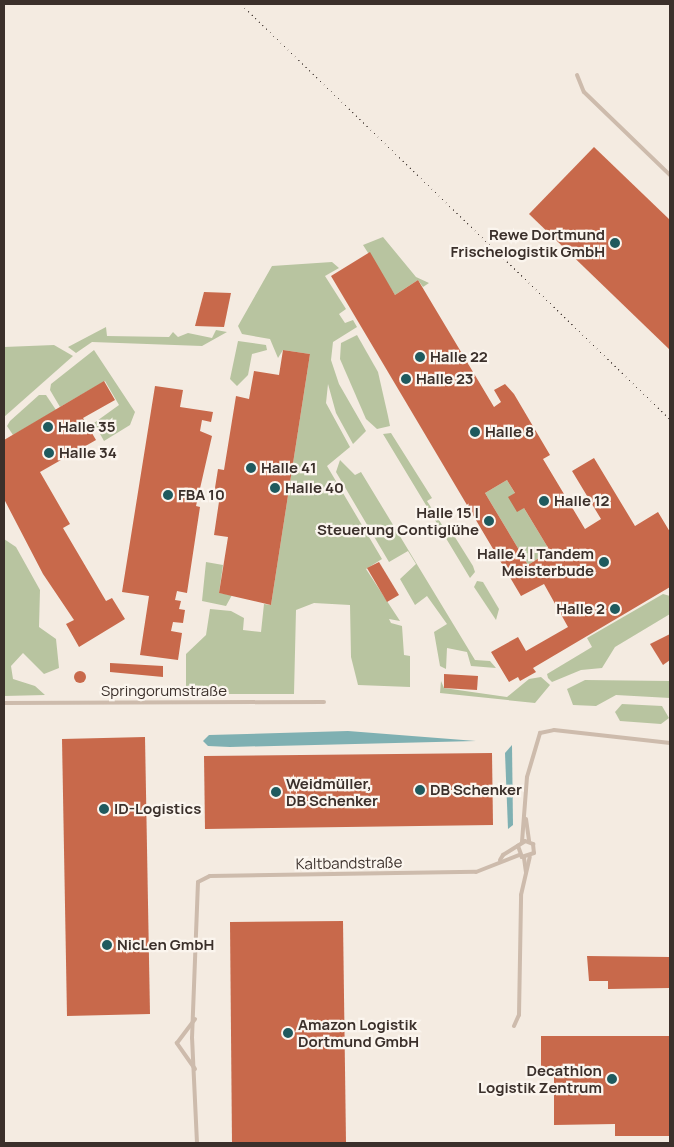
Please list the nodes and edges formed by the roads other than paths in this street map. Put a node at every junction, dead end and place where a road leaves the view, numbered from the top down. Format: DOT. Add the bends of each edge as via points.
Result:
graph roads {
  1 [pos="578,74"];
  2 [pos="670,175"];
  3 [pos="324,702"];
  4 [pos="4,703"];
  5 [pos="670,743"];
  6 [pos="526,819"];
  7 [pos="529,841"];
  8 [pos="522,842"];
  9 [pos="518,846"];
  10 [pos="519,855"];
  11 [pos="524,858"];
  12 [pos="530,858"];
  13 [pos="500,860"];
  14 [pos="526,874"];
  15 [pos="196,1018"];
  16 [pos="514,1026"];
  17 [pos="186,1035"];
  18 [pos="192,1038"];
  19 [pos="193,1049"];
  20 [pos="185,1052"];
  21 [pos="195,1069"];
  22 [pos="197,1143"];
  1 -- 2 [label="street" via="584,92"];
  3 -- 4 [label="street, Springorumstraße"];
  5 -- 6 [label="street" via="554,730 540,733 528,770"];
  6 -- 7 [label="street"];
  6 -- 8 [label="street"];
  7 -- 8 [label="street"];
  7 -- 12 [label="street" via="535,850"];
  8 -- 9 [label="street"];
  9 -- 10 [label="street"];
  9 -- 13 [label="street, Kaltbandstraße"];
  10 -- 11 [label="street"];
  10 -- 13 [label="street, Kaltbandstraße"];
  11 -- 12 [label="street"];
  11 -- 14 [label="street"];
  12 -- 14 [label="street"];
  13 -- 15 [label="street, Kaltbandstraße" via="476,872 210,876 198,882"];
  14 -- 16 [label="street" via="521,895 519,1015"];
  15 -- 17 [label="street"];
  15 -- 18 [label="street"];
  17 -- 18 [label="street"];
  17 -- 20 [label="street" via="177,1043"];
  18 -- 19 [label="street"];
  19 -- 20 [label="street"];
  19 -- 21 [label="street"];
  20 -- 21 [label="street"];
  21 -- 22 [label="street"];
}
